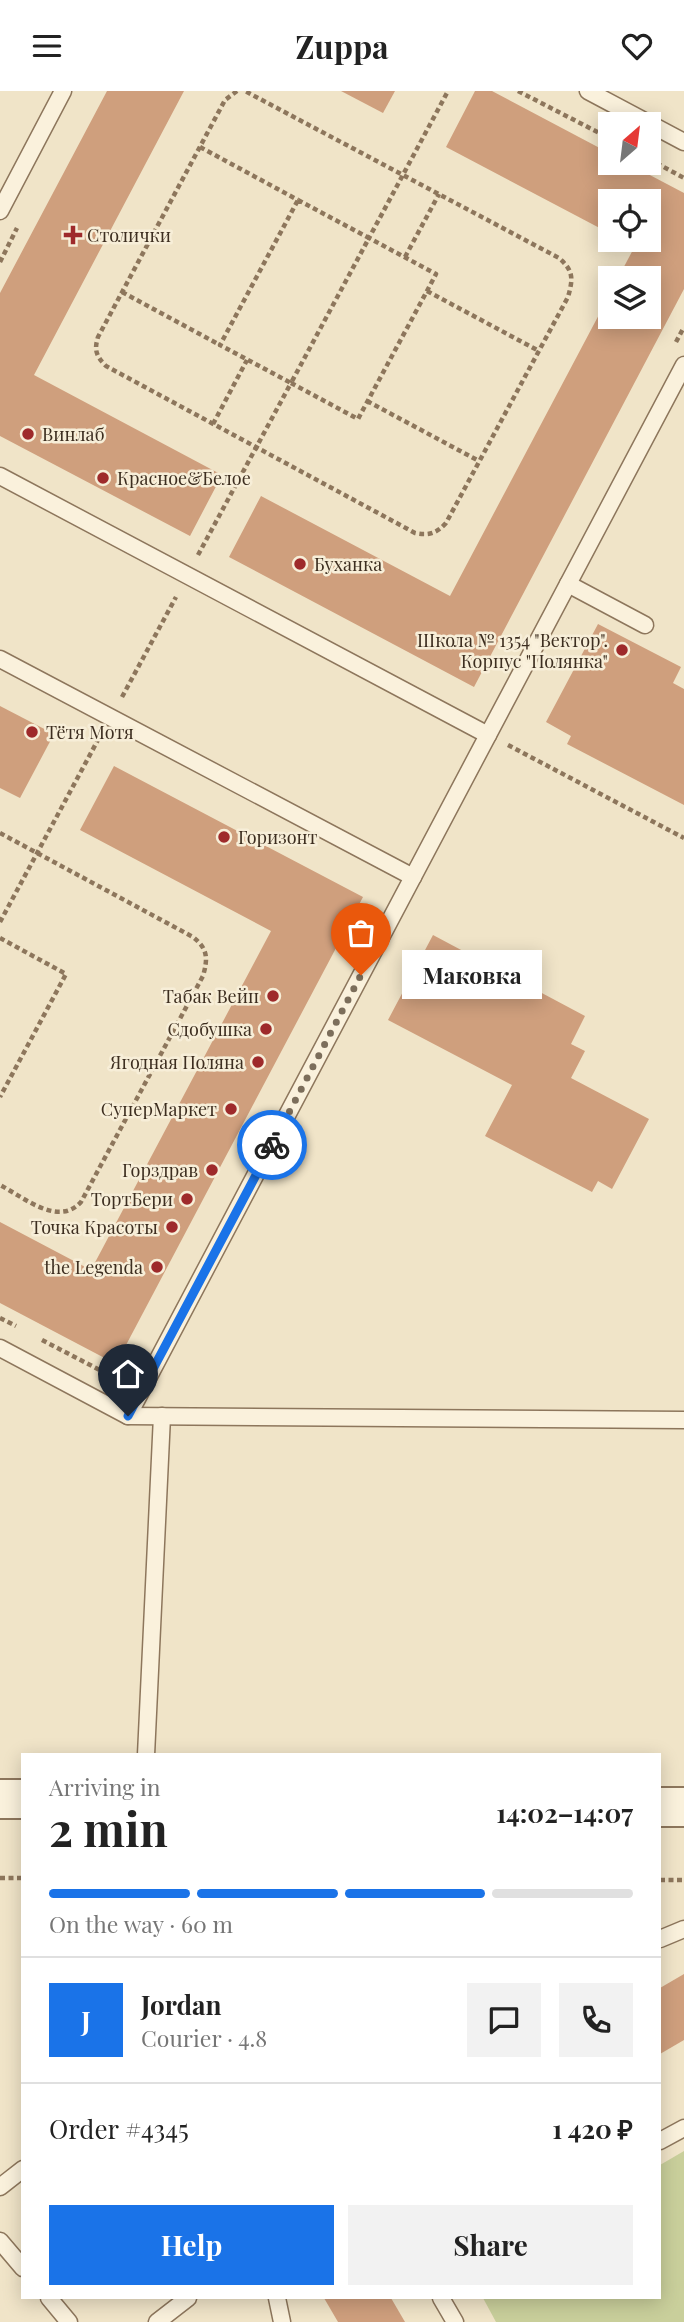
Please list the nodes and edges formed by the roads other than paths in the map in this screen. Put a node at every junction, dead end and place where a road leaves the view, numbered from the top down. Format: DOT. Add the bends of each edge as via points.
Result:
graph roads {
  1 [pos="63,91"];
  2 [pos="588,91"];
  3 [pos="684,142"];
  4 [pos="0,211"];
  5 [pos="684,365"];
  6 [pos="0,476"];
  7 [pos="568,584"];
  8 [pos="645,625"];
  9 [pos="0,659"];
  10 [pos="488,735"];
  11 [pos="413,877"];
  12 [pos="0,1348"];
  13 [pos="128,1416"];
  14 [pos="162,1416"];
  15 [pos="684,1420"];
  16 [pos="146,1753"];
  17 [pos="0,1799"];
  18 [pos="21,1799"];
  19 [pos="661,1807"];
  20 [pos="684,1807"];
  21 [pos="684,1930"];
  22 [pos="661,1939"];
  23 [pos="684,2127"];
  24 [pos="661,2140"];
  25 [pos="21,2171"];
  26 [pos="0,2187"];
  27 [pos="0,2241"];
  28 [pos="21,2265"];
  29 [pos="50,2299"];
  30 [pos="187,2299"];
  31 [pos="277,2299"];
  32 [pos="442,2299"];
  33 [pos="69,2322"];
  34 [pos="158,2322"];
  35 [pos="282,2322"];
  36 [pos="455,2322"];
  1 -- 4 [label="lane"];
  2 -- 3 [label="lane"];
  5 -- 7 [label="lane"];
  6 -- 10 [label="lane"];
  7 -- 8 [label="lane"];
  7 -- 10 [label="lane"];
  9 -- 11 [label="lane"];
  10 -- 11 [label="lane"];
  11 -- 13 [label="lane"];
  12 -- 13 [label="lane"];
  13 -- 14 [label="lane"];
  14 -- 15 [label="lane"];
  14 -- 16 [label="lane"];
  17 -- 18 [label="street"];
  19 -- 20 [label="street"];
  21 -- 22 [label="lane"];
  23 -- 24 [label="lane"];
  25 -- 26 [label="lane"];
  27 -- 28 [label="lane"];
  29 -- 33 [label="lane"];
  30 -- 34 [label="lane"];
  31 -- 35 [label="lane"];
  32 -- 36 [label="lane"];
}
